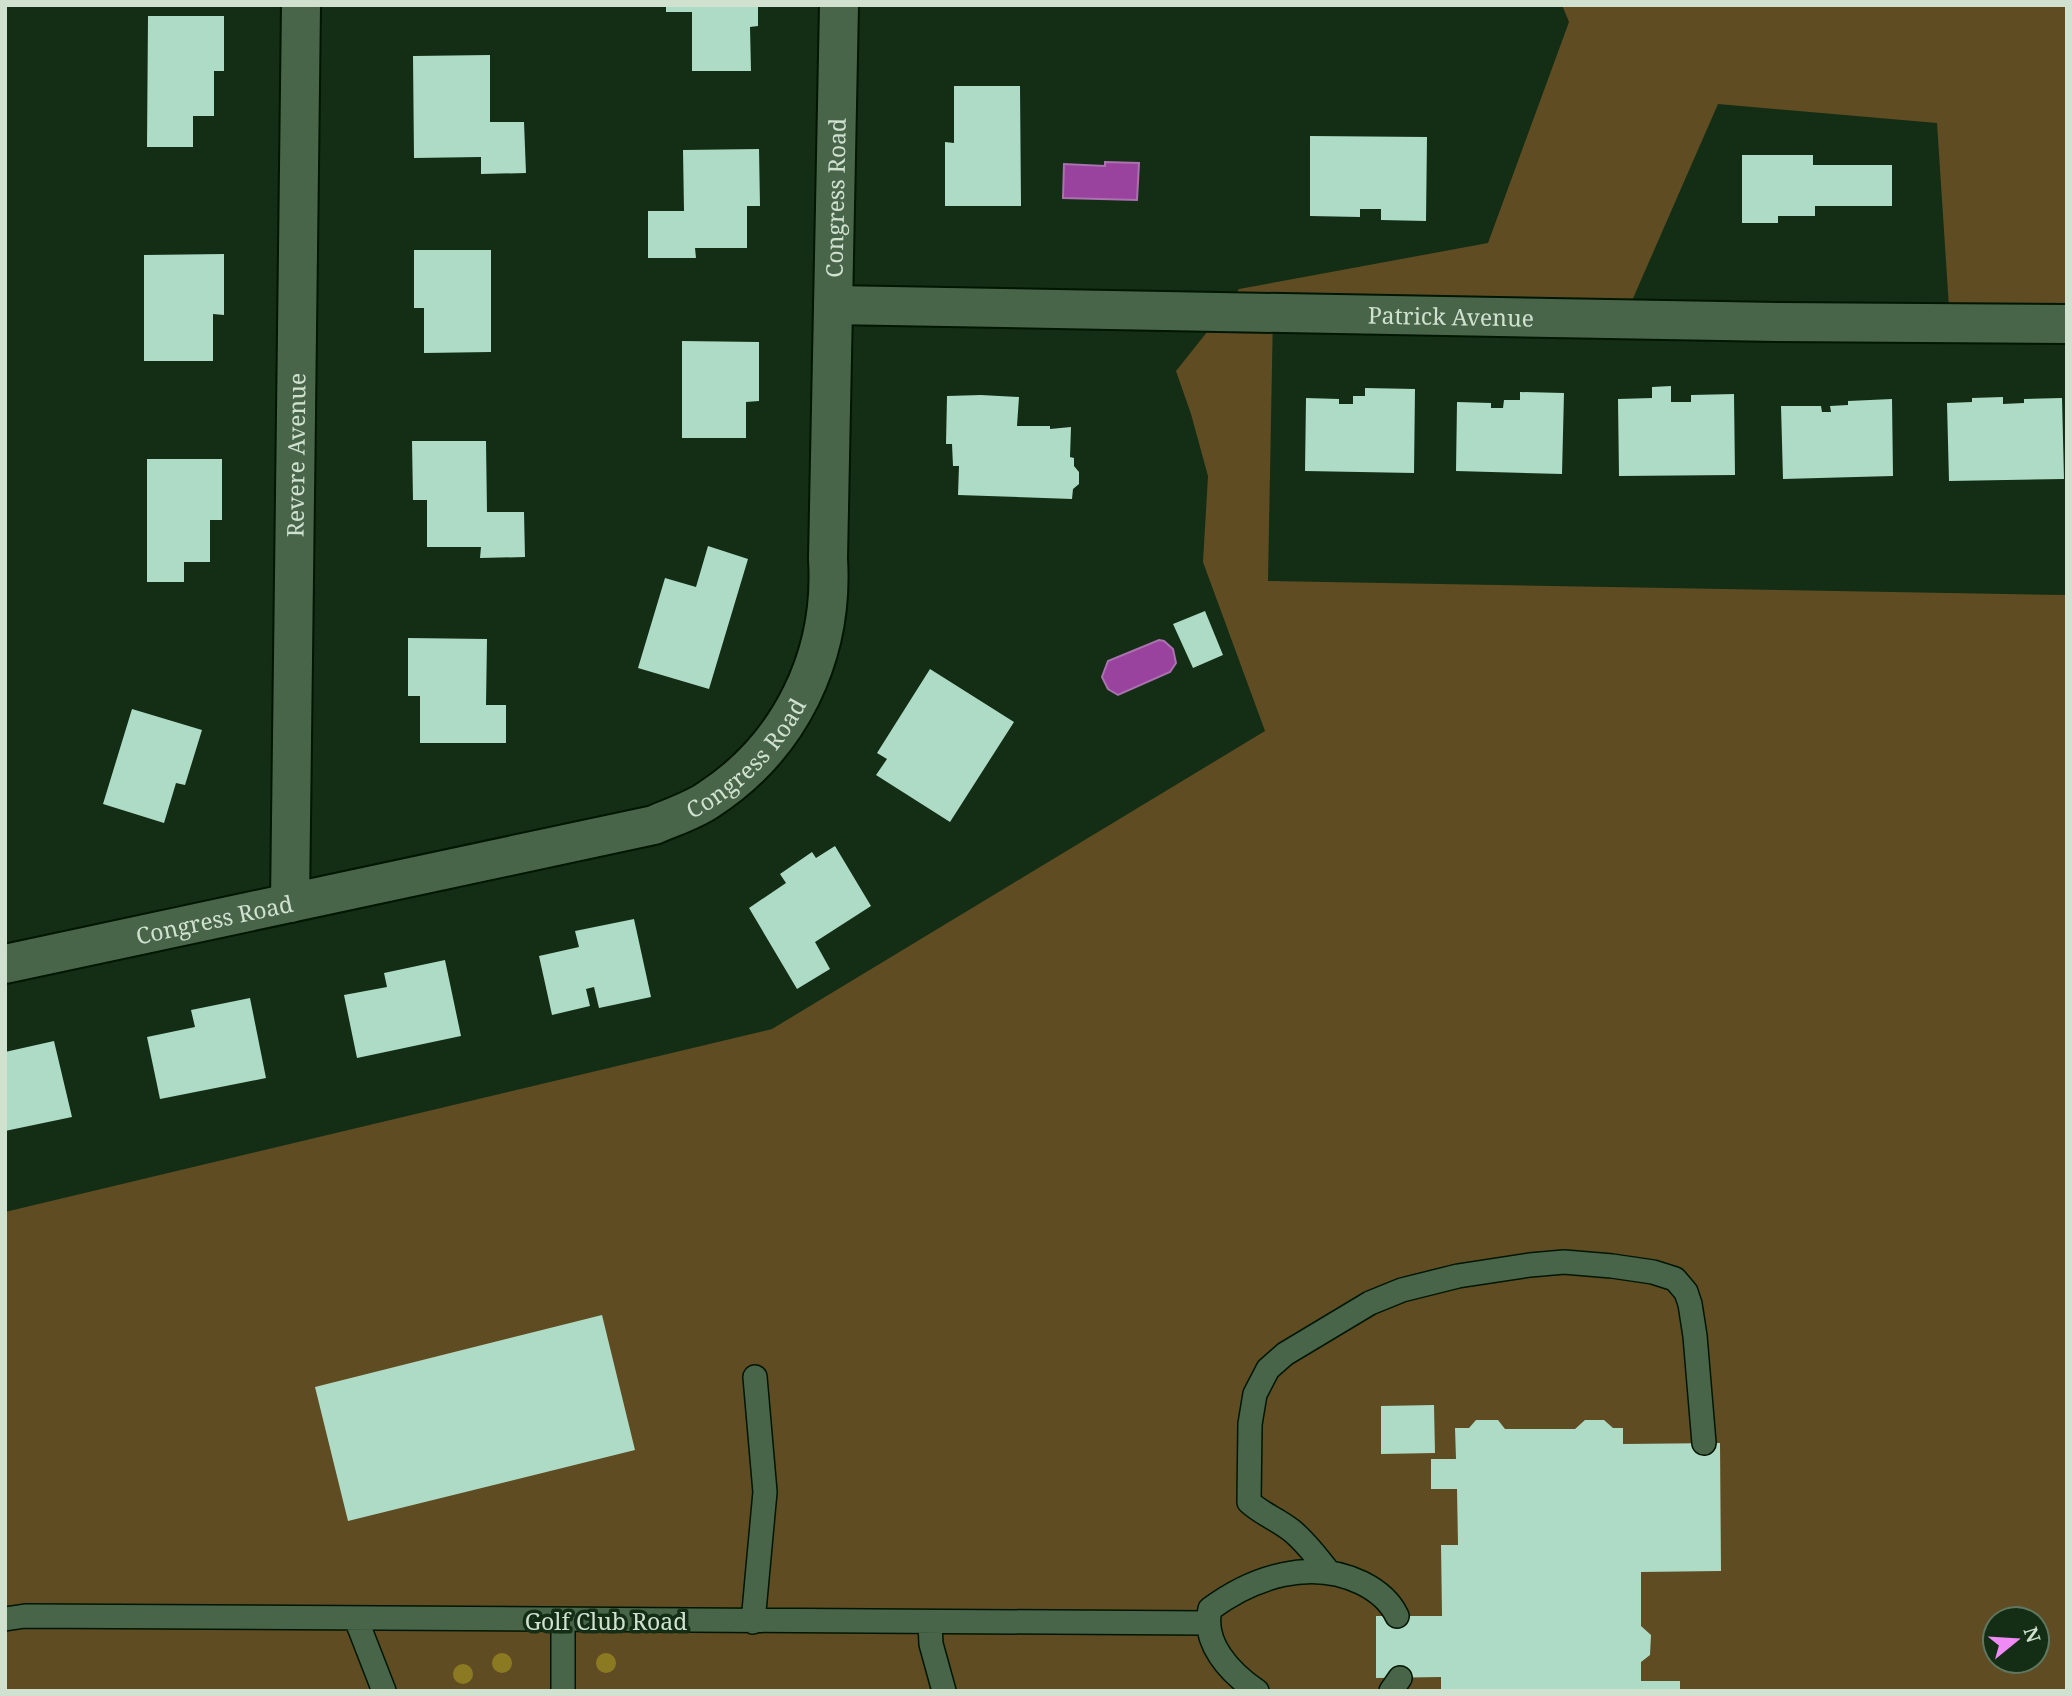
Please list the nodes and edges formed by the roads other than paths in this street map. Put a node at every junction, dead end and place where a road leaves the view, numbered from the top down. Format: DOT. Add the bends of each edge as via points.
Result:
graph roads {
  1 [pos="301,5"];
  2 [pos="839,5"];
  3 [pos="833,305"];
  4 [pos="2067,324"];
  5 [pos="290,903"];
  6 [pos="5,964"];
  7 [pos="755,1377"];
  8 [pos="1704,1443"];
  9 [pos="1328,1571"];
  10 [pos="1397,1616"];
  11 [pos="5,1619"];
  12 [pos="356,1619"];
  13 [pos="563,1620"];
  14 [pos="752,1622"];
  15 [pos="930,1623"];
  16 [pos="1206,1623"];
  17 [pos="384,1691"];
  18 [pos="563,1691"];
  19 [pos="943,1691"];
  20 [pos="1257,1691"];
  1 -- 5 [label="street, Revere Avenue"];
  2 -- 3 [label="street, Congress Road"];
  3 -- 4 [label="street, Patrick Avenue"];
  3 -- 5 [label="street, Congress Road" via="830,584 824,636 809,683 786,725 752,766 707,801 654,825"];
  5 -- 6 [label="street, Congress Road"];
  7 -- 14 [label="lane" via="765,1492"];
  8 -- 9 [label="lane" via="1690,1304 1675,1279 1653,1272 1564,1262 1458,1276 1402,1290 1370,1303 1285,1354 1268,1369 1255,1394 1249,1502 1306,1542"];
  9 -- 10 [label="lane" via="1368,1586"];
  9 -- 16 [label="lane" via="1297,1572 1251,1584 1210,1609"];
  11 -- 12 [label="lane, Golf Club Road"];
  12 -- 13 [label="lane, Golf Club Road"];
  12 -- 17 [label="lane"];
  13 -- 14 [label="lane, Golf Club Road"];
  13 -- 18 [label="lane"];
  14 -- 15 [label="lane, Golf Club Road"];
  15 -- 16 [label="lane, Golf Club Road"];
  15 -- 19 [label="lane"];
  16 -- 20 [label="lane" via="1218,1654 1236,1678"];
}
